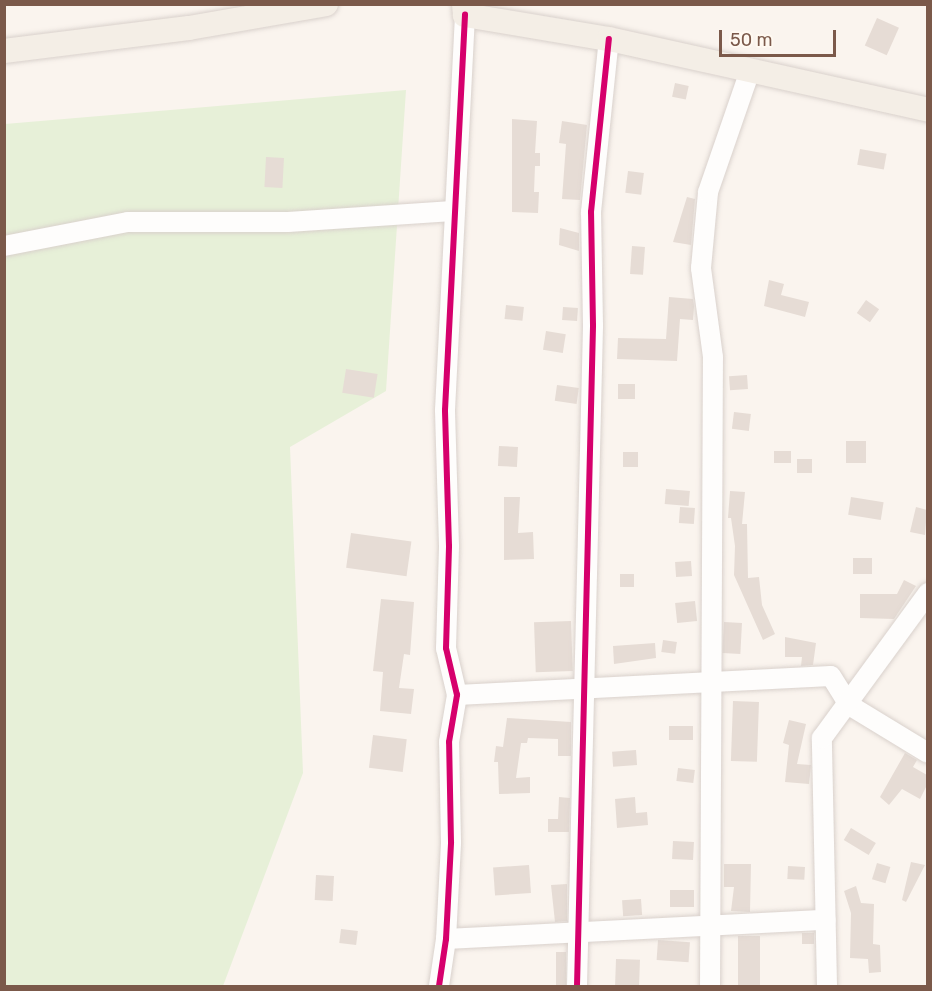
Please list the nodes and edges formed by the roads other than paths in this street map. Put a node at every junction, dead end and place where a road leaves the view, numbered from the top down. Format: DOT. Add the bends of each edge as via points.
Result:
graph roads {
  1 [pos="326,4"];
  2 [pos="464,10"];
  3 [pos="609,39"];
  4 [pos="4,51"];
  5 [pos="750,70"];
  6 [pos="927,110"];
  7 [pos="453,210"];
  8 [pos="4,246"];
  9 [pos="927,593"];
  10 [pos="711,681"];
  11 [pos="585,688"];
  12 [pos="457,695"];
  13 [pos="849,705"];
  14 [pos="927,753"];
  15 [pos="826,920"];
  16 [pos="710,928"];
  17 [pos="579,933"];
  18 [pos="446,939"];
  19 [pos="439,987"];
  20 [pos="578,987"];
  21 [pos="710,987"];
  22 [pos="827,987"];
  1 -- 4 [label="main road" via="189,28"];
  2 -- 3 [label="main road"];
  2 -- 7 [label="street"];
  3 -- 5 [label="main road"];
  3 -- 11 [label="street" via="591,212 593,325"];
  5 -- 6 [label="main road"];
  5 -- 10 [label="street" via="708,192 701,268 712,357"];
  7 -- 8 [label="street" via="288,222 128,222"];
  7 -- 12 [label="street" via="446,410 446,648"];
  9 -- 13 [label="street"];
  10 -- 11 [label="street"];
  10 -- 13 [label="street" via="831,676"];
  10 -- 16 [label="street"];
  11 -- 12 [label="street"];
  11 -- 17 [label="street"];
  12 -- 18 [label="street" via="449,742 451,842"];
  13 -- 14 [label="street"];
  13 -- 15 [label="street" via="822,738"];
  15 -- 16 [label="street"];
  15 -- 22 [label="street"];
  16 -- 17 [label="street"];
  16 -- 21 [label="street"];
  17 -- 18 [label="street"];
  17 -- 20 [label="street"];
  18 -- 19 [label="street"];
}
